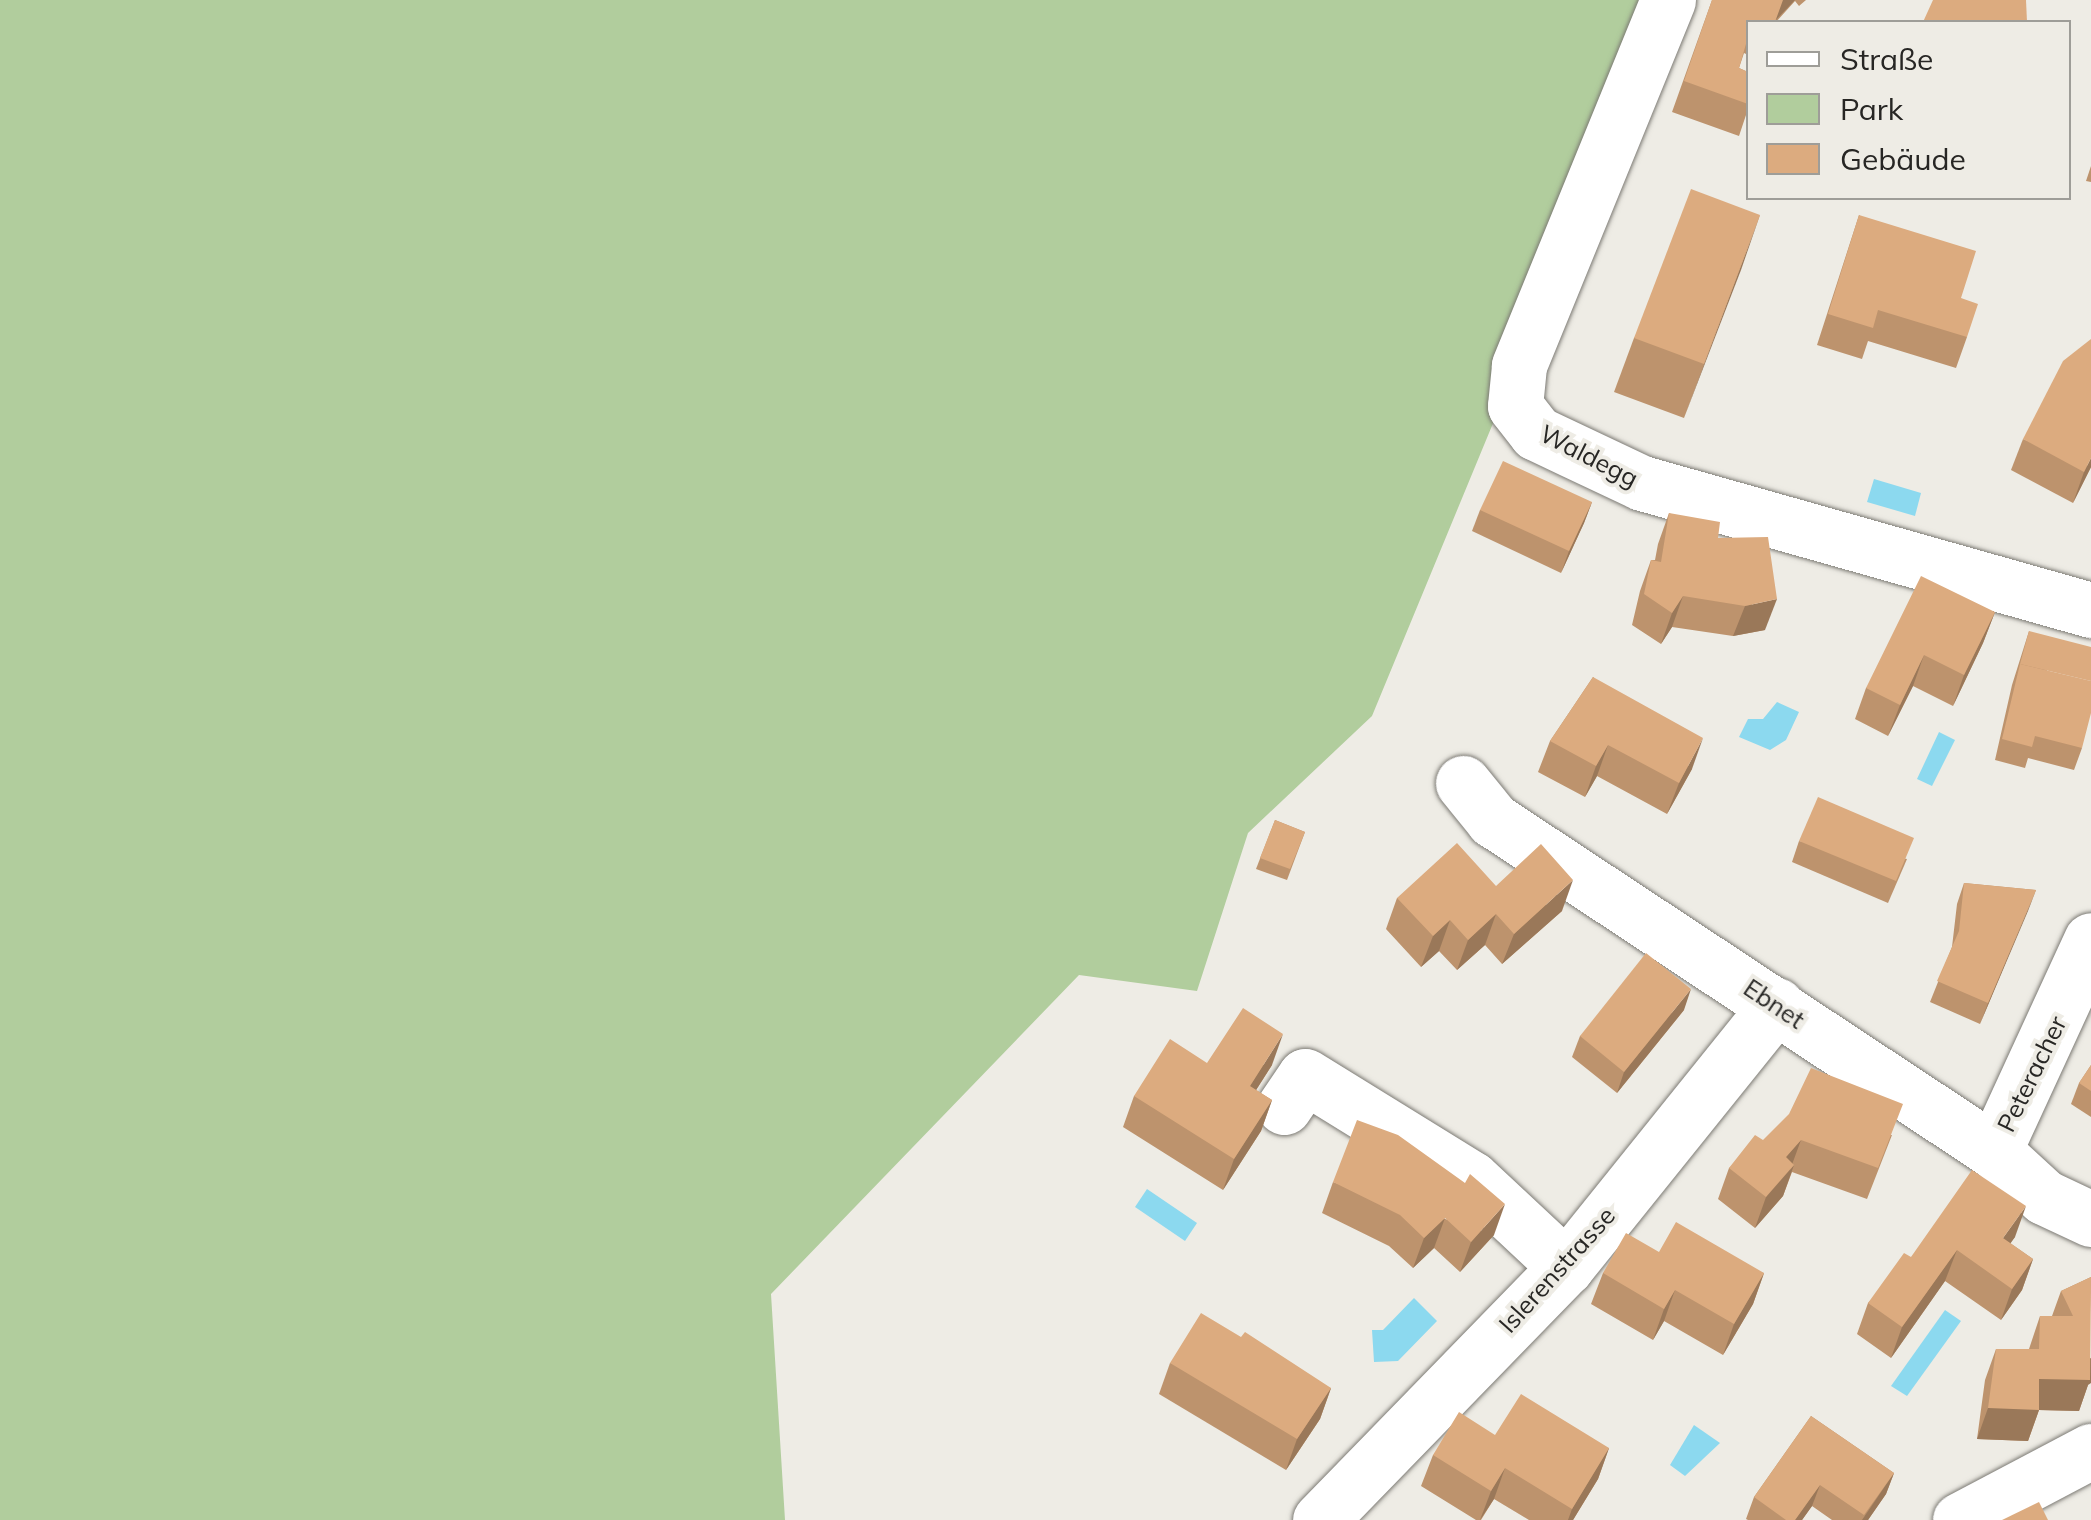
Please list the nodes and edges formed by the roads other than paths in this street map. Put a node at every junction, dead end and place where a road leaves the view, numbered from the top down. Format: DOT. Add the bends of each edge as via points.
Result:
graph roads {
  1 [pos="1668,0"];
  2 [pos="2091,610"];
  3 [pos="1463,783"];
  4 [pos="2091,940"];
  5 [pos="1777,1005"];
  6 [pos="1284,1108"];
  7 [pos="1994,1152"];
  8 [pos="2091,1219"];
  9 [pos="1566,1267"];
  10 [pos="2091,1451"];
  11 [pos="1320,1520"];
  12 [pos="1960,1520"];
  1 -- 2 [label="street, Waldegg" via="1520,366 1515,406 1536,433 1642,484"];
  3 -- 5 [label="street, Ebnet" via="1493,820"];
  4 -- 7 [label="street, Peteracher"];
  5 -- 7 [label="street, Ebnet"];
  5 -- 9 [label="street, Islerenstrasse"];
  6 -- 9 [label="street" via="1304,1076 1472,1179"];
  7 -- 8 [label="street, Ebnet" via="2044,1197"];
  9 -- 11 [label="street, Islerenstrasse"];
  10 -- 12 [label="street"];
}
